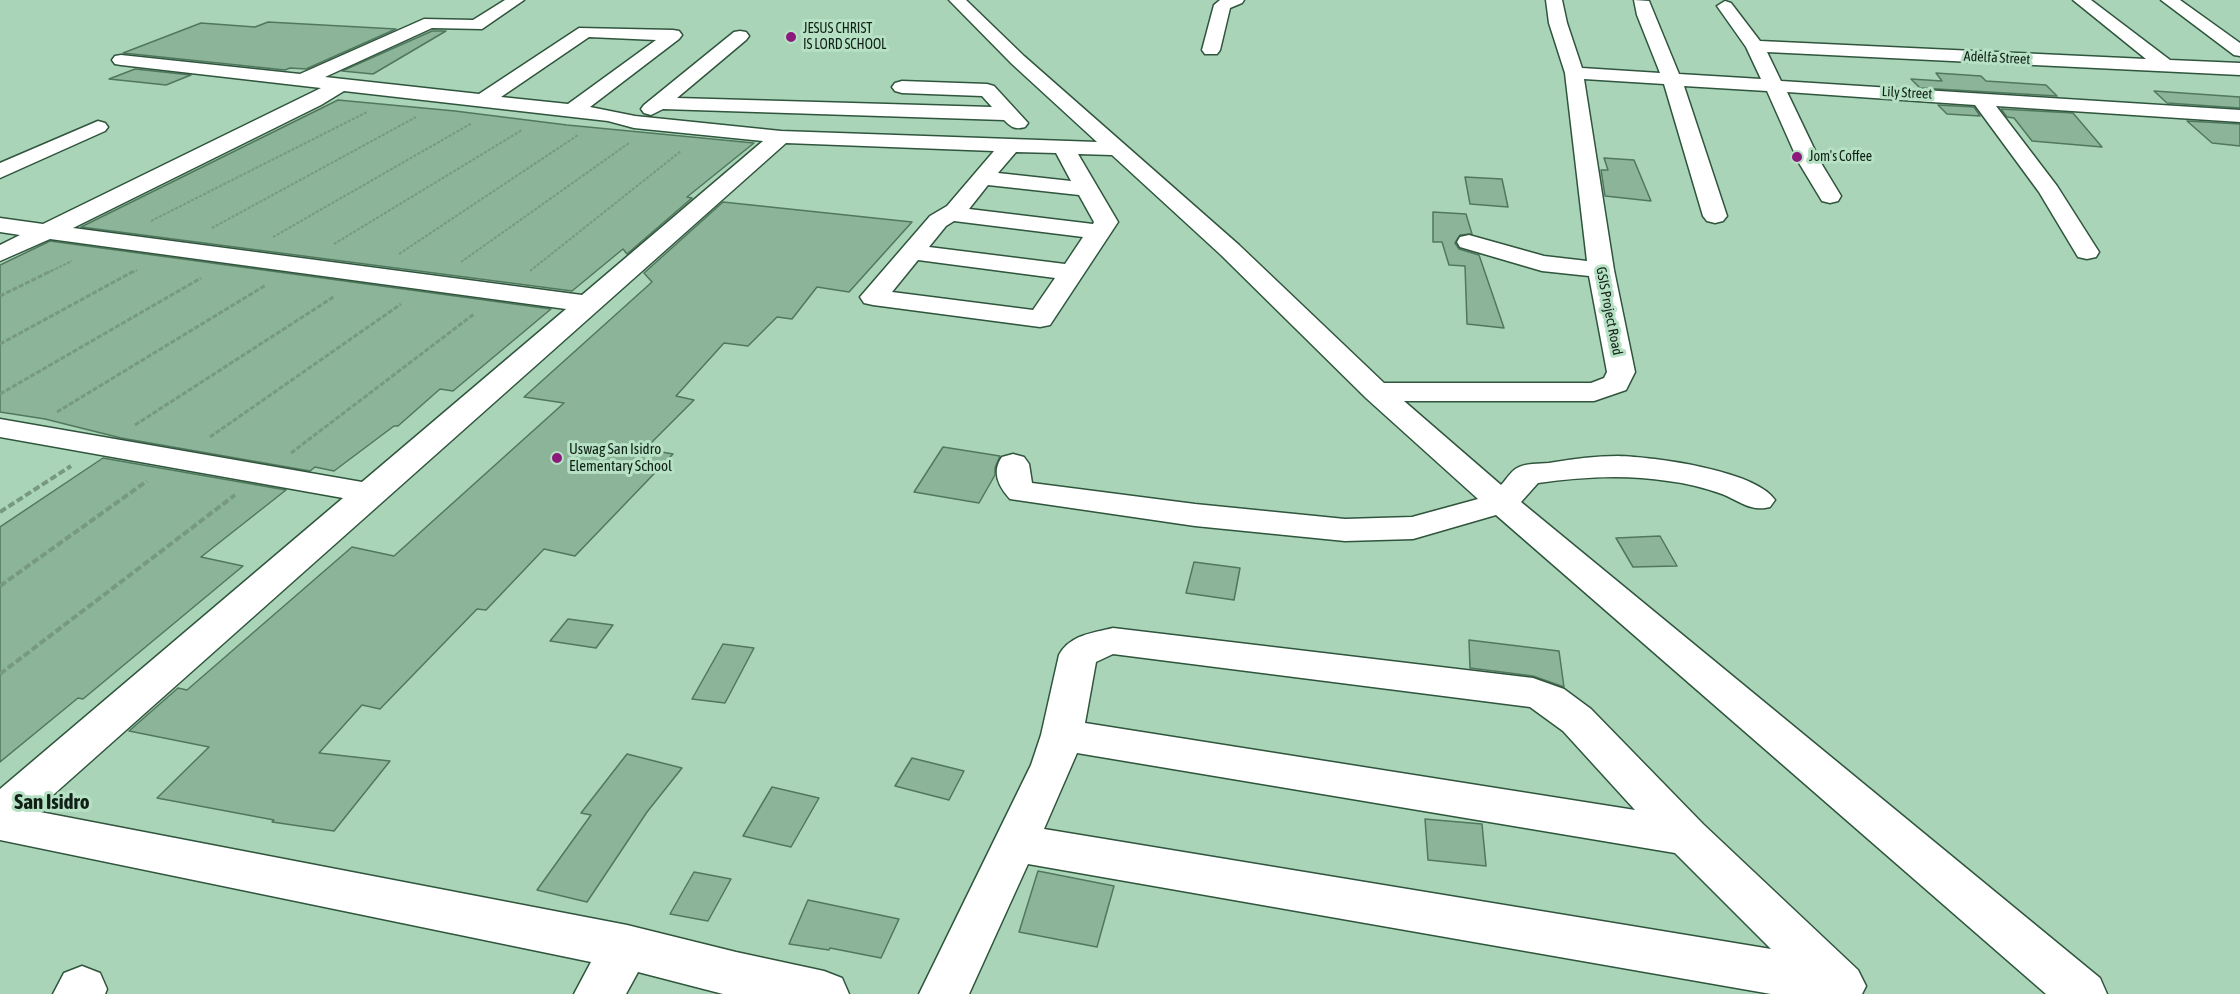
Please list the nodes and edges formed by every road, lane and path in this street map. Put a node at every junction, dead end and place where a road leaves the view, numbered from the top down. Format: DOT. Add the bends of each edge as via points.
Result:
graph roads {
  1 [pos="516,0"];
  2 [pos="957,0"];
  3 [pos="1236,0"];
  4 [pos="1554,0"];
  5 [pos="2081,0"];
  6 [pos="2169,0"];
  7 [pos="1641,1"];
  8 [pos="1725,6"];
  9 [pos="740,36"];
  10 [pos="1755,46"];
  11 [pos="1211,50"];
  12 [pos="2240,51"];
  13 [pos="121,60"];
  14 [pos="2166,66"];
  15 [pos="2240,69"];
  16 [pos="1574,73"];
  17 [pos="1672,79"];
  18 [pos="301,81"];
  19 [pos="340,85"];
  20 [pos="1775,86"];
  21 [pos="902,87"];
  22 [pos="406,92"];
  23 [pos="451,97"];
  24 [pos="1980,98"];
  25 [pos="482,101"];
  26 [pos="658,104"];
  27 [pos="572,111"];
  28 [pos="1010,114"];
  29 [pos="609,115"];
  30 [pos="2240,116"];
  31 [pos="634,122"];
  32 [pos="656,124"];
  33 [pos="98,128"];
  34 [pos="708,130"];
  35 [pos="781,137"];
  36 [pos="1010,145"];
  37 [pos="1051,147"];
  38 [pos="1118,148"];
  39 [pos="0,171"];
  40 [pos="982,178"];
  41 [pos="1086,189"];
  42 [pos="1830,196"];
  43 [pos="951,214"];
  44 [pos="1715,216"];
  45 [pos="0,225"];
  46 [pos="47,231"];
  47 [pos="1099,232"];
  48 [pos="112,240"];
  49 [pos="1469,242"];
  50 [pos="176,249"];
  51 [pos="911,252"];
  52 [pos="2087,252"];
  53 [pos="0,254"];
  54 [pos="1601,270"];
  55 [pos="1072,273"];
  56 [pos="368,275"];
  57 [pos="430,284"];
  58 [pos="501,294"];
  59 [pos="0,297"];
  60 [pos="590,304"];
  61 [pos="0,344"];
  62 [pos="1376,392"];
  63 [pos="0,428"];
  64 [pos="101,447"];
  65 [pos="177,460"];
  66 [pos="1013,464"];
  67 [pos="262,475"];
  68 [pos="369,493"];
  69 [pos="1758,500"];
  70 [pos="1502,503"];
  71 [pos="0,512"];
  72 [pos="0,586"];
  73 [pos="0,674"];
  74 [pos="1062,735"];
  75 [pos="0,815"];
  76 [pos="0,822"];
  77 [pos="1687,837"];
  78 [pos="1014,843"];
  79 [pos="627,947"];
  80 [pos="756,988"];
  81 [pos="1843,989"];
  82 [pos="599,994"];
  83 [pos="824,994"];
  84 [pos="944,994"];
  85 [pos="2082,994"];
  1 -- 18 [label="street" via="476,25 430,23"];
  2 -- 38 [label="street"];
  3 -- 11 [label="street" via="1222,5"];
  4 -- 16 [label="street, GSIS Project Road"];
  5 -- 14 [label="street"];
  6 -- 12 [label="street"];
  7 -- 17 [label="street"];
  8 -- 10 [label="street"];
  9 -- 26 [label="street"];
  10 -- 14 [label="street, Adelfa Street"];
  10 -- 20 [label="street"];
  13 -- 18 [label="street"];
  14 -- 15 [label="street, Adelfa Street"];
  16 -- 17 [label="street, Lily Street"];
  16 -- 54 [label="street, GSIS Project Road"];
  17 -- 20 [label="street, Lily Street"];
  17 -- 44 [label="street"];
  18 -- 19 [label="street"];
  19 -- 22 [label="street"];
  19 -- 46 [label="street"];
  20 -- 24 [label="street, Lily Street"];
  20 -- 42 [label="street" via="1810,163"];
  21 -- 28 [label="street" via="987,90"];
  22 -- 23 [label="street"];
  22 -- 48 [label="path"];
  23 -- 25 [label="street"];
  23 -- 50 [label="path"];
  24 -- 30 [label="street, Lily Street"];
  24 -- 52 [label="street" via="2049,191"];
  25 -- 27 [label="street"];
  25 -- 27 [label="street" via="585,32 673,34"];
  26 -- 28 [label="street"];
  26 -- 31 [label="street"];
  27 -- 29 [label="street"];
  28 -- 37 [label="street"];
  29 -- 31 [label="street"];
  29 -- 56 [label="path"];
  31 -- 32 [label="street"];
  32 -- 34 [label="street"];
  32 -- 57 [label="path"];
  33 -- 39 [label="street"];
  34 -- 35 [label="street"];
  34 -- 58 [label="path"];
  35 -- 36 [label="street"];
  35 -- 60 [label="street"];
  36 -- 37 [label="street"];
  36 -- 40 [label="street"];
  37 -- 38 [label="street"];
  37 -- 41 [label="street"];
  38 -- 62 [label="street"];
  40 -- 41 [label="street"];
  40 -- 43 [label="street"];
  41 -- 47 [label="street" via="1106,222"];
  43 -- 47 [label="street"];
  43 -- 51 [label="street" via="938,221"];
  45 -- 46 [label="street"];
  46 -- 48 [label="street"];
  46 -- 53 [label="street"];
  47 -- 55 [label="street"];
  48 -- 50 [label="street"];
  48 -- 59 [label="path"];
  49 -- 54 [label="street" via="1531,260"];
  50 -- 56 [label="street"];
  50 -- 61 [label="path"];
  51 -- 55 [label="street"];
  51 -- 55 [label="street" via="873,297 1040,319"];
  54 -- 62 [label="street, GSIS Project Road" via="1621,372 1616,384 1594,392"];
  56 -- 57 [label="street"];
  56 -- 64 [label="path"];
  57 -- 58 [label="street"];
  57 -- 65 [label="path"];
  58 -- 60 [label="street"];
  58 -- 67 [label="path"];
  60 -- 68 [label="street"];
  62 -- 70 [label="street"];
  63 -- 64 [label="street"];
  64 -- 65 [label="street"];
  64 -- 71 [label="path"];
  65 -- 67 [label="street"];
  65 -- 72 [label="path"];
  66 -- 70 [label="street" via="1014,484 1022,492 1345,530 1413,528"];
  67 -- 68 [label="street"];
  67 -- 73 [label="path"];
  68 -- 75 [label="street"];
  69 -- 70 [label="street" via="1708,479 1618,466 1528,475"];
  70 -- 85 [label="street"];
  74 -- 77 [label="street"];
  74 -- 77 [label="street" via="1078,655 1113,641 1533,693 1550,699 1577,720"];
  74 -- 78 [label="street" via="1052,765"];
  76 -- 79 [label="street"];
  77 -- 81 [label="street"];
  78 -- 81 [label="street"];
  78 -- 84 [label="street"];
  79 -- 80 [label="street"];
  79 -- 82 [label="street"];
  80 -- 83 [label="street"];
}
